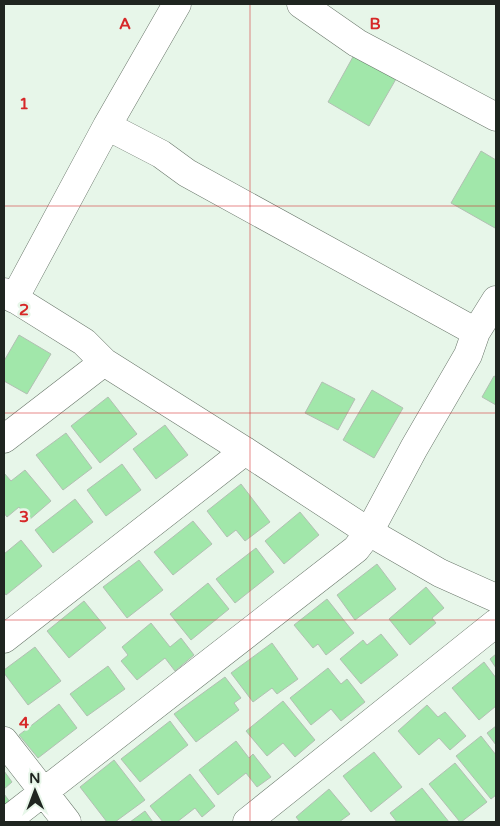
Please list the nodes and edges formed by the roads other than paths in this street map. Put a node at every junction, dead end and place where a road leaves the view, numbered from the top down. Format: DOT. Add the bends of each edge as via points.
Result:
graph roads {
  1 [pos="177,4"];
  2 [pos="301,4"];
  3 [pos="496,117"];
  4 [pos="107,126"];
  5 [pos="9,296"];
  6 [pos="496,300"];
  7 [pos="476,332"];
  8 [pos="104,362"];
  9 [pos="4,439"];
  10 [pos="245,451"];
  11 [pos="369,532"];
  12 [pos="496,598"];
  13 [pos="496,623"];
  14 [pos="4,640"];
  15 [pos="4,741"];
  16 [pos="44,793"];
  17 [pos="5,822"];
  18 [pos="67,822"];
  19 [pos="247,822"];
  1 -- 4 [label="street"];
  2 -- 3 [label="street" via="357,43"];
  4 -- 5 [label="street"];
  4 -- 7 [label="street"];
  5 -- 8 [label="street" via="84,342"];
  6 -- 7 [label="street"];
  7 -- 11 [label="street" via="468,355"];
  8 -- 9 [label="street"];
  8 -- 10 [label="street"];
  10 -- 11 [label="street"];
  10 -- 14 [label="street"];
  11 -- 12 [label="street" via="440,573"];
  11 -- 16 [label="street" via="356,549"];
  13 -- 19 [label="street"];
  15 -- 16 [label="street"];
  16 -- 17 [label="street"];
  16 -- 18 [label="street"];
}
